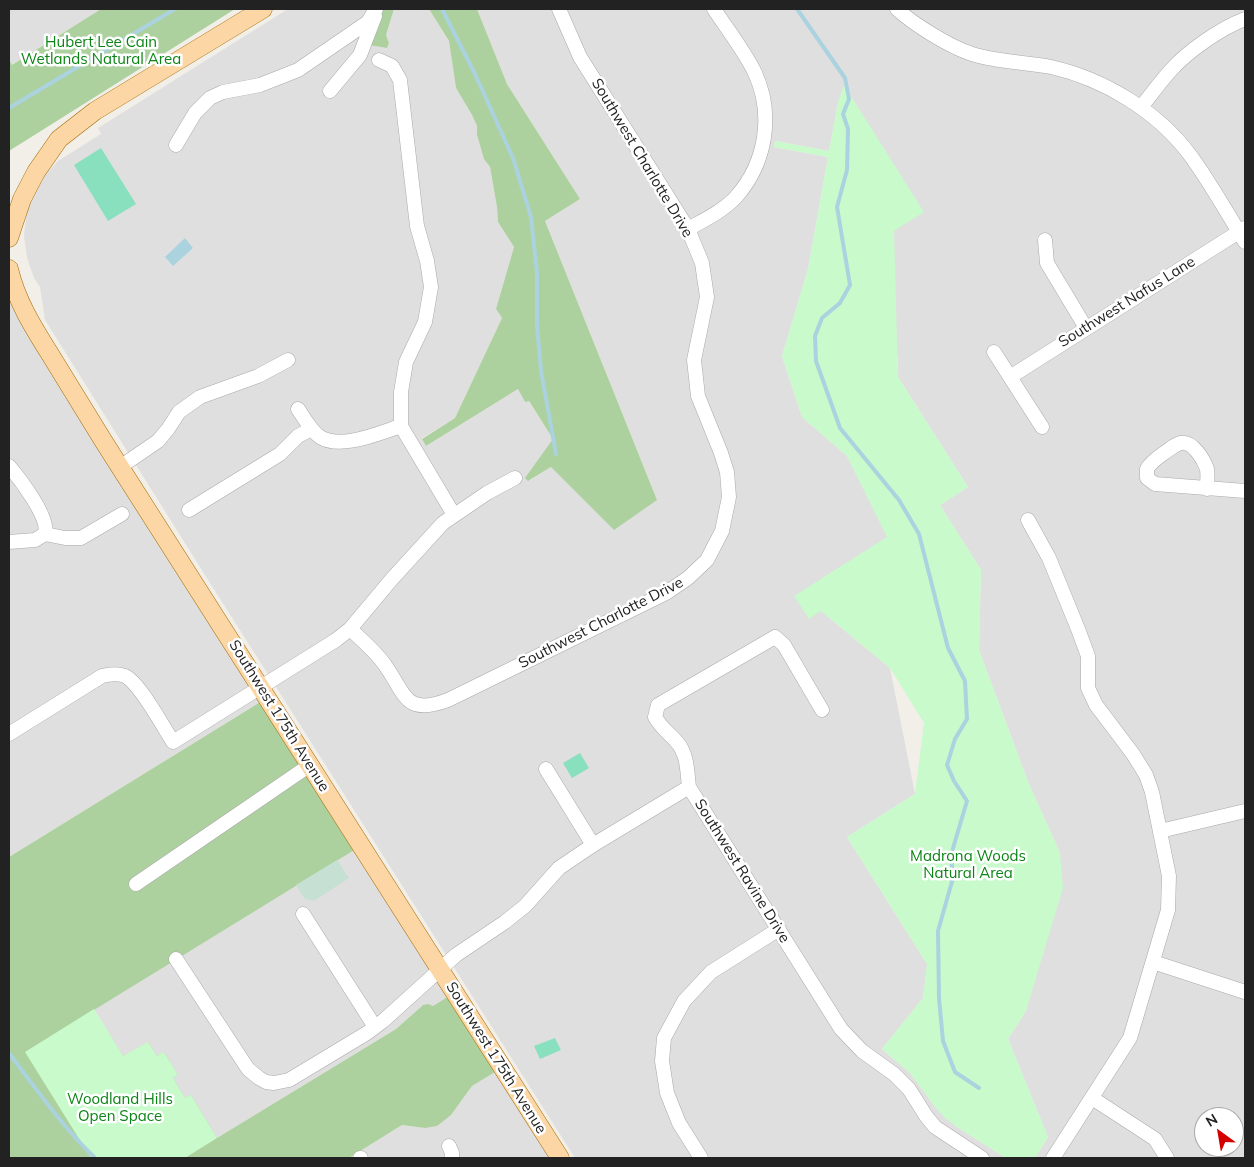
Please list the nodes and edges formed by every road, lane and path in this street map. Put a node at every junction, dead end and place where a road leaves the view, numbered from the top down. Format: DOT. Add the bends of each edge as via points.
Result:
graph roads {
  1 [pos="263,9"];
  2 [pos="377,9"];
  3 [pos="559,9"];
  4 [pos="714,9"];
  5 [pos="897,9"];
  6 [pos="1245,19"];
  7 [pos="379,60"];
  8 [pos="330,91"];
  9 [pos="1141,107"];
  10 [pos="176,146"];
  11 [pos="14,208"];
  12 [pos="688,229"];
  13 [pos="1243,234"];
  14 [pos="9,238"];
  15 [pos="1045,240"];
  16 [pos="9,269"];
  17 [pos="1086,328"];
  18 [pos="994,352"];
  19 [pos="288,360"];
  20 [pos="1010,377"];
  21 [pos="298,409"];
  22 [pos="401,426"];
  23 [pos="1042,427"];
  24 [pos="311,429"];
  25 [pos="9,466"];
  26 [pos="120,467"];
  27 [pos="515,478"];
  28 [pos="1207,489"];
  29 [pos="1245,491"];
  30 [pos="189,510"];
  31 [pos="122,514"];
  32 [pos="454,515"];
  33 [pos="1028,520"];
  34 [pos="45,534"];
  35 [pos="9,542"];
  36 [pos="350,629"];
  37 [pos="261,688"];
  38 [pos="822,710"];
  39 [pos="9,734"];
  40 [pos="310,765"];
  41 [pos="546,770"];
  42 [pos="689,787"];
  43 [pos="1245,811"];
  44 [pos="1160,831"];
  45 [pos="593,845"];
  46 [pos="136,884"];
  47 [pos="304,914"];
  48 [pos="779,930"];
  49 [pos="176,959"];
  50 [pos="1153,962"];
  51 [pos="440,969"];
  52 [pos="1245,992"];
  53 [pos="375,1027"];
  54 [pos="1092,1098"];
  55 [pos="560,1158"];
  56 [pos="701,1158"];
  57 [pos="982,1158"];
  58 [pos="1053,1158"];
  59 [pos="1167,1158"];
  1 -- 11 [label="main road" via="76,125 59,139"];
  2 -- 8 [label="street" via="360,55"];
  2 -- 10 [label="street" via="368,22 298,70 260,85 223,92 210,98 195,113"];
  3 -- 12 [label="street, Southwest Charlotte Drive" via="580,57"];
  4 -- 12 [label="street" via="754,73 763,98 766,124 754,172 735,198"];
  5 -- 9 [label="street" via="936,36 971,53 1082,77"];
  6 -- 9 [label="street" via="1205,41 1171,69"];
  7 -- 22 [label="street" via="392,66 400,80 417,226 431,287 425,322 405,369"];
  9 -- 13 [label="street" via="1190,155"];
  11 -- 14 [label="main road"];
  12 -- 36 [label="street, Southwest Charlotte Drive" via="702,263 707,297 694,360 698,396 724,462 729,496 722,532 707,560 666,593 432,706 421,707 406,698 385,664"];
  13 -- 17 [label="street, Southwest Nafus Lane"];
  15 -- 17 [label="street" via="1047,263"];
  16 -- 26 [label="main road, Southwest 175th Avenue" via="21,306"];
  17 -- 20 [label="street, Southwest Nafus Lane"];
  18 -- 20 [label="street"];
  19 -- 26 [label="street" via="258,376 200,397 179,412 158,441"];
  20 -- 23 [label="street"];
  21 -- 24 [label="street"];
  22 -- 24 [label="street" via="344,442 328,441"];
  22 -- 32 [label="street"];
  24 -- 30 [label="street" via="298,436 280,454"];
  25 -- 34 [label="street" via="44,518"];
  26 -- 37 [label="main road, Southwest 175th Avenue"];
  27 -- 32 [label="street"];
  28 -- 28 [label="street" via="1205,465 1187,443 1176,445 1147,469 1147,478 1155,484"];
  28 -- 29 [label="street"];
  31 -- 34 [label="street" via="81,538"];
  32 -- 36 [label="street" via="434,532"];
  33 -- 44 [label="street" via="1049,558 1088,656 1088,688 1096,705 1146,775"];
  34 -- 35 [label="street" via="35,540"];
  36 -- 37 [label="street" via="327,648"];
  37 -- 39 [label="street" via="173,742 134,683 122,675 102,676"];
  37 -- 40 [label="main road, Southwest 175th Avenue"];
  38 -- 42 [label="street" via="784,645 775,637 658,706 654,717 685,754"];
  40 -- 46 [label="street"];
  40 -- 51 [label="main road, Southwest 175th Avenue"];
  41 -- 45 [label="street"];
  42 -- 45 [label="street, Southwest Ravine Drive"];
  42 -- 48 [label="street, Southwest Ravine Drive"];
  43 -- 44 [label="street"];
  44 -- 50 [label="street" via="1169,876 1168,910"];
  45 -- 51 [label="street, Southwest Ravine Drive" via="559,868 525,906"];
  47 -- 53 [label="street"];
  48 -- 56 [label="street" via="711,972 684,1001 664,1038 662,1061 667,1093 679,1123"];
  48 -- 57 [label="street, Southwest Ravine Drive" via="841,1029 862,1051 910,1089 935,1127"];
  49 -- 53 [label="street, Southwest Ravine Drive" via="248,1069 266,1082 289,1080"];
  50 -- 52 [label="street"];
  50 -- 54 [label="street" via="1130,1038"];
  51 -- 53 [label="street, Southwest Ravine Drive"];
  51 -- 55 [label="main road, Southwest 175th Avenue"];
  54 -- 58 [label="street"];
  54 -- 59 [label="street" via="1155,1139"];
}
